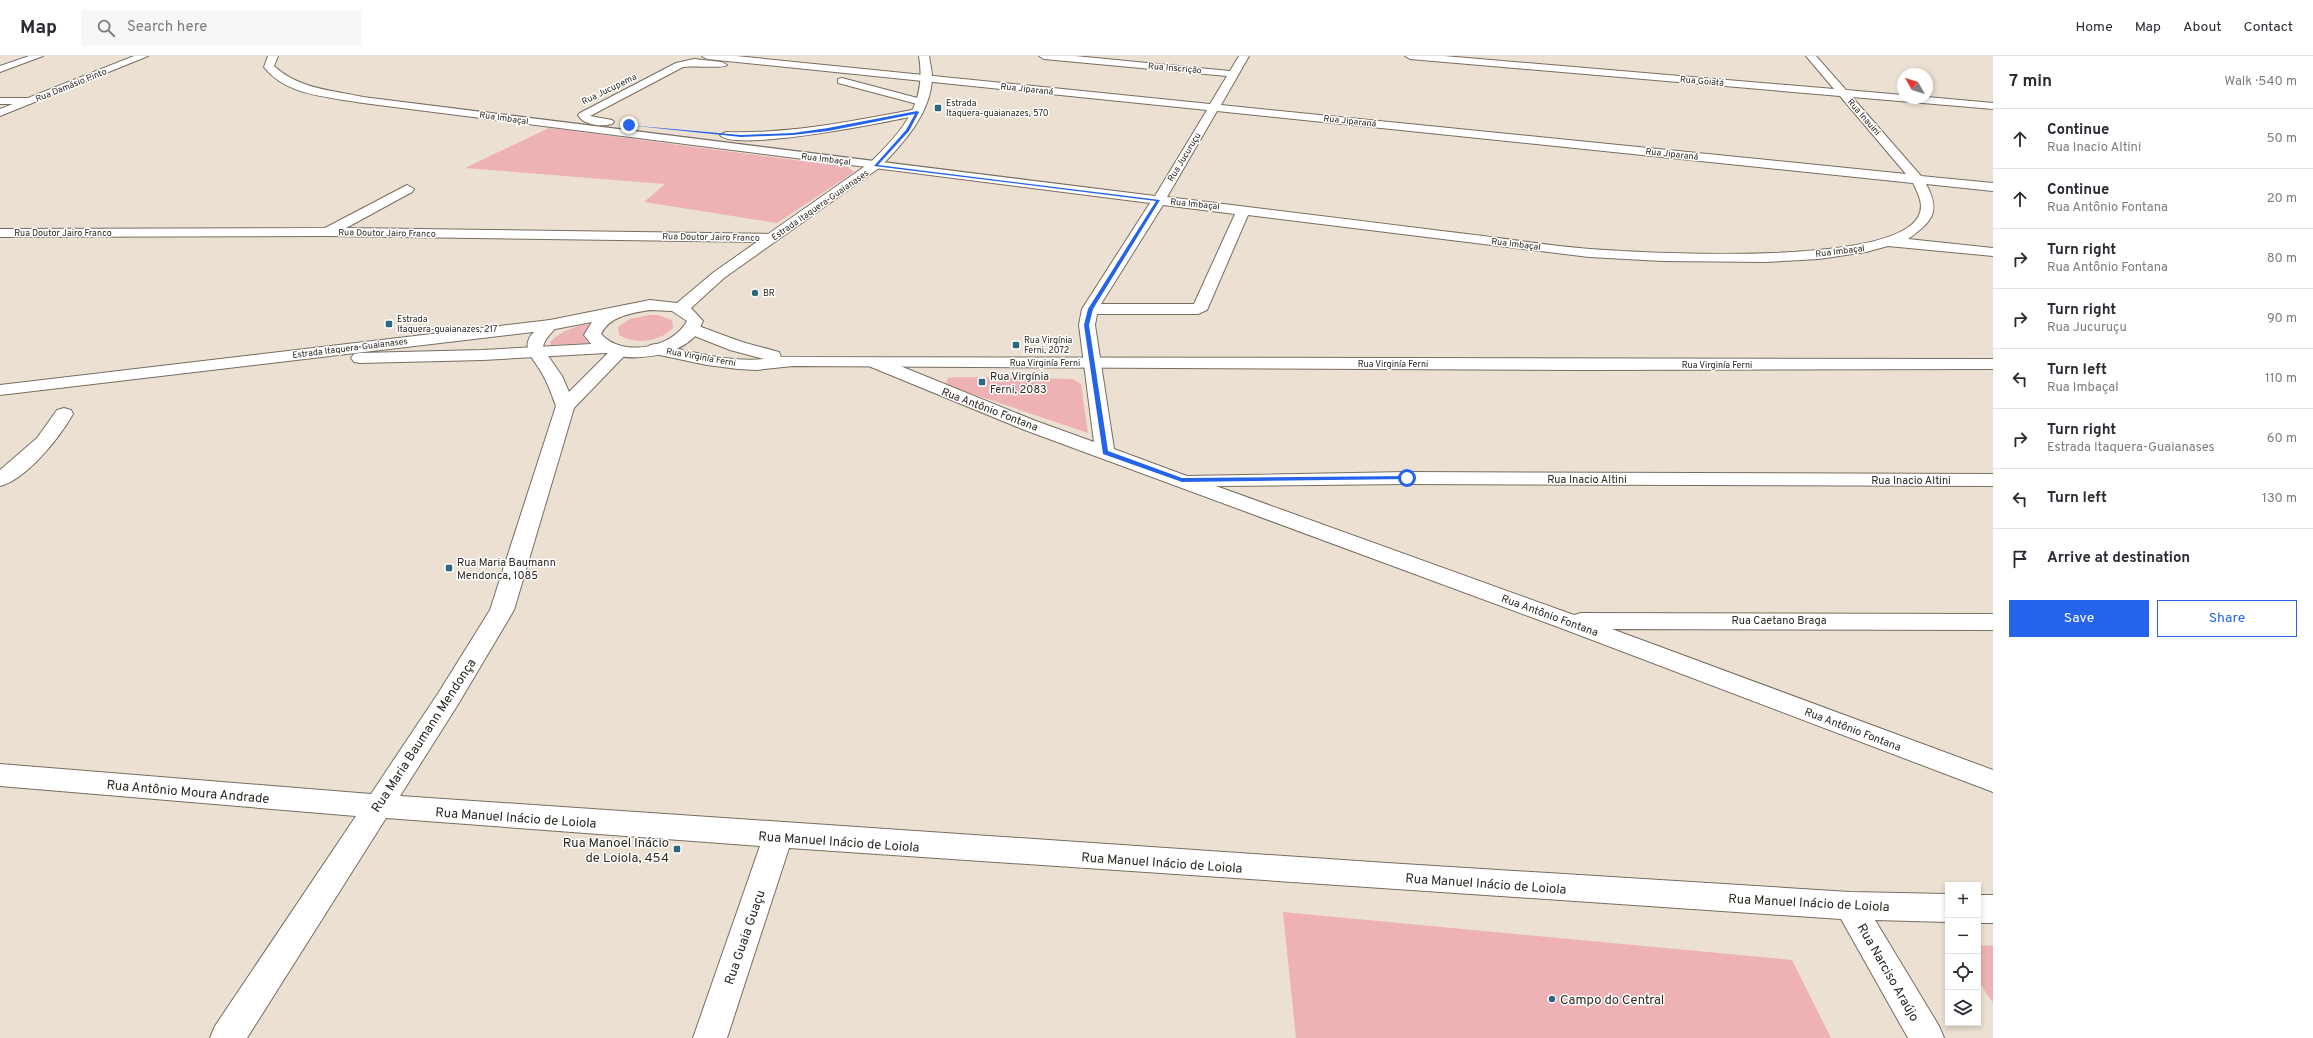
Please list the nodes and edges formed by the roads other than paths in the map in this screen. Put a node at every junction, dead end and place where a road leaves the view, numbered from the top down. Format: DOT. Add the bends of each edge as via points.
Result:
graph roads {
  1 [pos="38,56"];
  2 [pos="143,56"];
  3 [pos="274,56"];
  4 [pos="678,56"];
  5 [pos="707,56"];
  6 [pos="924,56"];
  7 [pos="1044,56"];
  8 [pos="1244,56"];
  9 [pos="1410,56"];
  10 [pos="1811,56"];
  11 [pos="0,70"];
  12 [pos="1234,74"];
  13 [pos="928,79"];
  14 [pos="616,86"];
  15 [pos="1844,93"];
  16 [pos="0,101"];
  17 [pos="30,101"];
  18 [pos="1993,106"];
  19 [pos="919,107"];
  20 [pos="1214,107"];
  21 [pos="0,113"];
  22 [pos="561,113"];
  23 [pos="540,123"];
  24 [pos="876,165"];
  25 [pos="1917,179"];
  26 [pos="1993,187"];
  27 [pos="407,189"];
  28 [pos="1158,200"];
  29 [pos="1244,210"];
  30 [pos="327,232"];
  31 [pos="0,233"];
  32 [pos="773,238"];
  33 [pos="1891,242"];
  34 [pos="1993,252"];
  35 [pos="719,275"];
  36 [pos="650,305"];
  37 [pos="681,308"];
  38 [pos="1090,309"];
  39 [pos="617,312"];
  40 [pos="550,325"];
  41 [pos="693,328"];
  42 [pos="656,349"];
  43 [pos="613,350"];
  44 [pos="537,353"];
  45 [pos="272,358"];
  46 [pos="794,361"];
  47 [pos="877,363"];
  48 [pos="1091,363"];
  49 [pos="1993,364"];
  50 [pos="0,390"];
  51 [pos="565,406"];
  52 [pos="64,414"];
  53 [pos="1105,452"];
  54 [pos="0,480"];
  55 [pos="1182,480"];
  56 [pos="1993,480"];
  57 [pos="1566,621"];
  58 [pos="1993,622"];
  59 [pos="0,775"];
  60 [pos="1993,782"];
  61 [pos="377,807"];
  62 [pos="778,836"];
  63 [pos="1850,906"];
  64 [pos="1945,908"];
  65 [pos="1981,909"];
  66 [pos="1993,909"];
  67 [pos="227,1038"];
  68 [pos="710,1038"];
  69 [pos="1927,1038"];
  1 -- 11 [label="street"];
  2 -- 17 [label="street, Rua Damásio Pinto"];
  3 -- 23 [label="street, Rua Imbaçal" via="269,67 283,80 298,87 363,100"];
  4 -- 14 [label="street, Rua Jucupema"];
  5 -- 13 [label="street, Rua Jiparaná"];
  6 -- 13 [label="street, Estrada Itaquera-Guaianases"];
  7 -- 12 [label="street, Rua Inscrição"];
  8 -- 12 [label="street, Rua Jucuruçu"];
  9 -- 15 [label="street, Rua Goiatá"];
  10 -- 15 [label="street, Rua Inauini"];
  12 -- 20 [label="street, Rua Jucuruçu"];
  13 -- 19 [label="street, Estrada Itaquera-Guaianases"];
  13 -- 20 [label="street, Rua Jiparaná"];
  15 -- 18 [label="street, Rua Goiatá"];
  15 -- 25 [label="street, Rua Inauini"];
  16 -- 17 [label="street"];
  17 -- 21 [label="street, Rua Damásio Pinto"];
  19 -- 19 [label="street" via="828,130 741,136 586,119 584,115 680,65 694,62 836,79"];
  19 -- 24 [label="street, Estrada Itaquera-Guaianases" via="907,130"];
  20 -- 25 [label="street, Rua Jiparaná"];
  20 -- 28 [label="street, Rua Jucuruçu"];
  22 -- 23 [label="street"];
  23 -- 24 [label="street, Rua Imbaçal"];
  24 -- 28 [label="street, Rua Imbaçal"];
  24 -- 32 [label="street, Estrada Itaquera-Guaianases"];
  25 -- 26 [label="street, Rua Jiparaná"];
  25 -- 33 [label="street, Rua Imbaçal" via="1927,197 1928,209 1923,221 1912,232"];
  27 -- 30 [label="street"];
  28 -- 29 [label="street, Rua Imbaçal"];
  28 -- 38 [label="street, Rua Jucuruçu"];
  29 -- 33 [label="street, Rua Imbaçal" via="1582,252 1638,256 1710,258 1803,255"];
  29 -- 38 [label="street" via="1198,309"];
  30 -- 31 [label="street, Rua Doutor Jairo Franco"];
  30 -- 32 [label="street, Rua Doutor Jairo Franco"];
  32 -- 35 [label="street, Estrada Itaquera-Guaianases"];
  33 -- 34 [label="street"];
  35 -- 36 [label="street, Estrada Itaquera-Guaianases"];
  35 -- 37 [label="street, Estrada Itaquera-Guaianases"];
  36 -- 37 [label="street"];
  36 -- 39 [label="street, Estrada Itaquera-Guaianases"];
  37 -- 41 [label="street" via="695,321"];
  38 -- 48 [label="street" via="1087,325"];
  39 -- 40 [label="street, Estrada Itaquera-Guaianases"];
  39 -- 43 [label="street" via="595,326 592,334 596,342"];
  40 -- 44 [label="street" via="535,342"];
  40 -- 45 [label="street, Estrada Itaquera-Guaianases"];
  41 -- 42 [label="street" via="686,337"];
  41 -- 46 [label="street, Rua Virginía Ferni" via="736,346"];
  42 -- 43 [label="street, Estrada Itaquera-Guaianases"];
  42 -- 46 [label="street, Rua Virginía Ferni" via="738,364"];
  43 -- 44 [label="street, Estrada Itaquera-Guaianases"];
  43 -- 51 [label="street, Rua Maria Baumann Mendonça"];
  44 -- 45 [label="street, Estrada Itaquera-Guaianases" via="416,358"];
  44 -- 51 [label="street" via="553,376"];
  45 -- 50 [label="street, Estrada Itaquera-Guaianases"];
  46 -- 47 [label="street, Rua Virginía Ferni"];
  47 -- 48 [label="street, Rua Virginía Ferni"];
  47 -- 53 [label="street, Rua Antônio Fontana" via="1022,422"];
  48 -- 49 [label="street, Rua Virginía Ferni"];
  48 -- 53 [label="street"];
  51 -- 61 [label="street, Rua Maria Baumann Mendonça" via="502,610 448,699"];
  52 -- 54 [label="street" via="55,431 35,453"];
  53 -- 55 [label="street, Rua Antônio Fontana"];
  55 -- 56 [label="street, Rua Inacio Altini"];
  55 -- 57 [label="street, Rua Antônio Fontana"];
  57 -- 58 [label="street, Rua Caetano Braga"];
  57 -- 60 [label="street, Rua Antônio Fontana"];
  59 -- 61 [label="street, Rua Antônio Moura Andrade"];
  61 -- 62 [label="street, Rua Manuel Inácio de Loiola"];
  61 -- 67 [label="street, Rua Maria Baumann Mendonça"];
  62 -- 63 [label="street, Rua Manuel Inácio de Loiola"];
  62 -- 68 [label="street, Rua Guaia Guaçu"];
  63 -- 64 [label="street, Rua Manuel Inácio de Loiola"];
  63 -- 69 [label="street, Rua Narciso Araújo"];
  65 -- 66 [label="street"];
}
